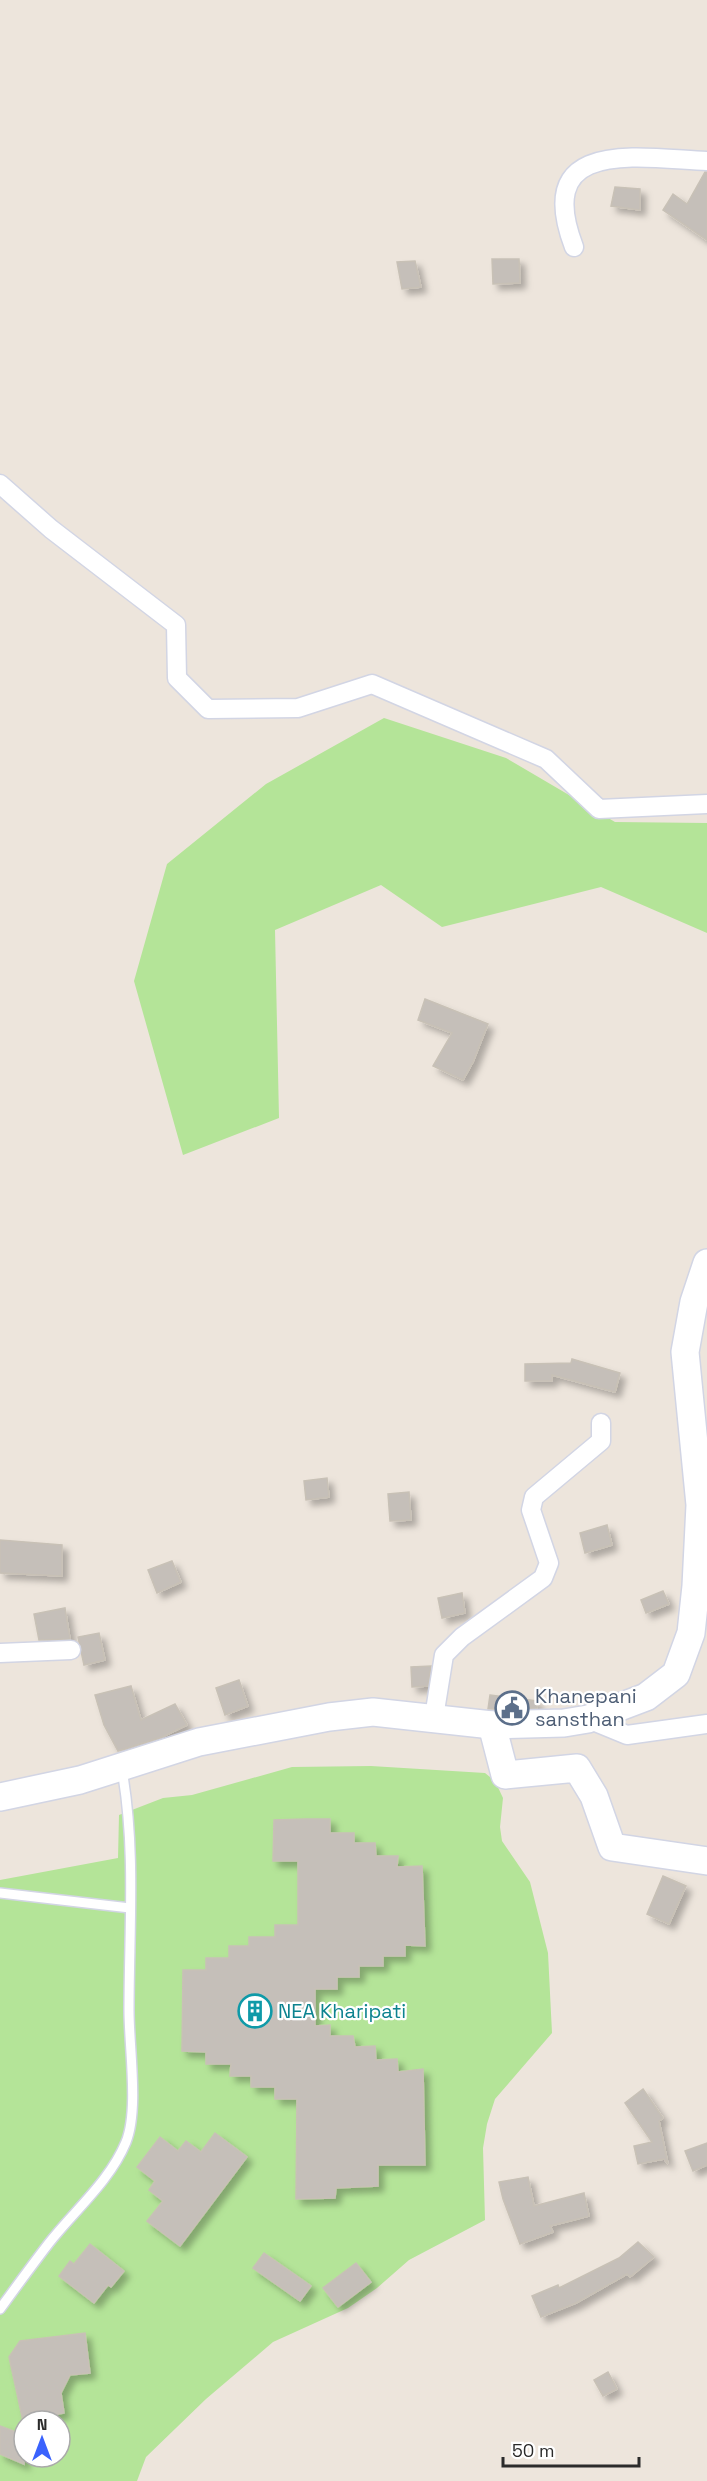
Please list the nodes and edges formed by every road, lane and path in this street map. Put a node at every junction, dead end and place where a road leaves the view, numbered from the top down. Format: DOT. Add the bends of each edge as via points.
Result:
graph roads {
  1 [pos="707,161"];
  2 [pos="574,247"];
  3 [pos="0,484"];
  4 [pos="707,804"];
  5 [pos="707,1263"];
  6 [pos="601,1423"];
  7 [pos="71,1650"];
  8 [pos="0,1653"];
  9 [pos="434,1717"];
  10 [pos="588,1719"];
  11 [pos="707,1724"];
  12 [pos="492,1725"];
  13 [pos="121,1768"];
  14 [pos="0,1797"];
  15 [pos="707,1861"];
  16 [pos="0,1893"];
  17 [pos="130,1908"];
  18 [pos="0,2309"];
  1 -- 2 [label="street" via="615,158 587,165 571,178 564,195 563,215"];
  3 -- 4 [label="street" via="51,529 176,625 177,678 208,709 298,708 372,684 546,759 599,809"];
  5 -- 10 [label="main road" via="690,1318 685,1352 700,1505 691,1633 675,1674 646,1697"];
  6 -- 9 [label="street" via="601,1442 534,1497 531,1510 549,1563 543,1578 462,1637 444,1655"];
  7 -- 8 [label="street"];
  9 -- 12 [label="main road"];
  9 -- 13 [label="main road" via="373,1712 294,1722 199,1742"];
  10 -- 11 [label="street" via="627,1736"];
  10 -- 12 [label="main road"];
  12 -- 15 [label="main road" via="505,1775 577,1768 594,1796 612,1847"];
  13 -- 14 [label="main road"];
  13 -- 17 [label="lane" via="129,1811"];
  16 -- 17 [label="lane"];
  17 -- 18 [label="lane" via="132,2111 126,2142 106,2174 48,2243"];
}
